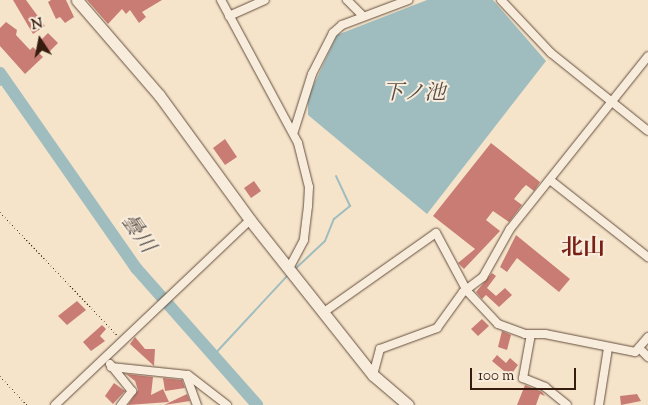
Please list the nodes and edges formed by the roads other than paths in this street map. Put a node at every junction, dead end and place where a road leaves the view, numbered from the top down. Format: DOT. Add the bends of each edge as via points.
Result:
graph roads {
  1 [pos="76,0"];
  2 [pos="221,0"];
  3 [pos="265,0"];
  4 [pos="347,0"];
  5 [pos="408,0"];
  6 [pos="501,0"];
  7 [pos="229,16"];
  8 [pos="363,16"];
  9 [pos="648,56"];
  10 [pos="611,102"];
  11 [pos="294,131"];
  12 [pos="648,131"];
  13 [pos="550,180"];
  14 [pos="250,220"];
  15 [pos="648,257"];
  16 [pos="292,271"];
  17 [pos="467,292"];
  18 [pos="324,312"];
  19 [pos="531,334"];
  20 [pos="648,337"];
  21 [pos="608,348"];
  22 [pos="639,348"];
  23 [pos="648,357"];
  24 [pos="106,359"];
  25 [pos="111,367"];
  26 [pos="186,375"];
  27 [pos="373,375"];
  28 [pos="58,404"];
  29 [pos="121,405"];
  30 [pos="197,405"];
  31 [pos="227,405"];
  32 [pos="408,405"];
  33 [pos="567,405"];
  34 [pos="599,405"];
  1 -- 14 [label="street" via="159,95"];
  2 -- 7 [label="street"];
  3 -- 7 [label="street"];
  4 -- 8 [label="street"];
  5 -- 8 [label="street"];
  6 -- 10 [label="street" via="551,53"];
  7 -- 11 [label="street"];
  8 -- 11 [label="street" via="333,33 312,74"];
  9 -- 10 [label="street"];
  10 -- 12 [label="street"];
  10 -- 13 [label="street"];
  11 -- 16 [label="street" via="308,186 308,206 304,240"];
  13 -- 15 [label="street"];
  13 -- 17 [label="street" via="510,229 483,277"];
  14 -- 16 [label="street"];
  14 -- 24 [label="street"];
  16 -- 18 [label="street"];
  17 -- 18 [label="street" via="436,233"];
  17 -- 19 [label="street" via="498,324"];
  17 -- 27 [label="street" via="437,328 380,349"];
  18 -- 27 [label="street"];
  19 -- 21 [label="street"];
  19 -- 33 [label="street" via="523,378 545,386"];
  20 -- 22 [label="street"];
  21 -- 22 [label="street" via="635,352"];
  21 -- 34 [label="street"];
  22 -- 23 [label="street"];
  24 -- 25 [label="street"];
  24 -- 28 [label="street"];
  25 -- 26 [label="street"];
  25 -- 29 [label="street" via="132,391"];
  26 -- 30 [label="street"];
  26 -- 31 [label="street" via="196,379"];
  27 -- 32 [label="street"];
}
